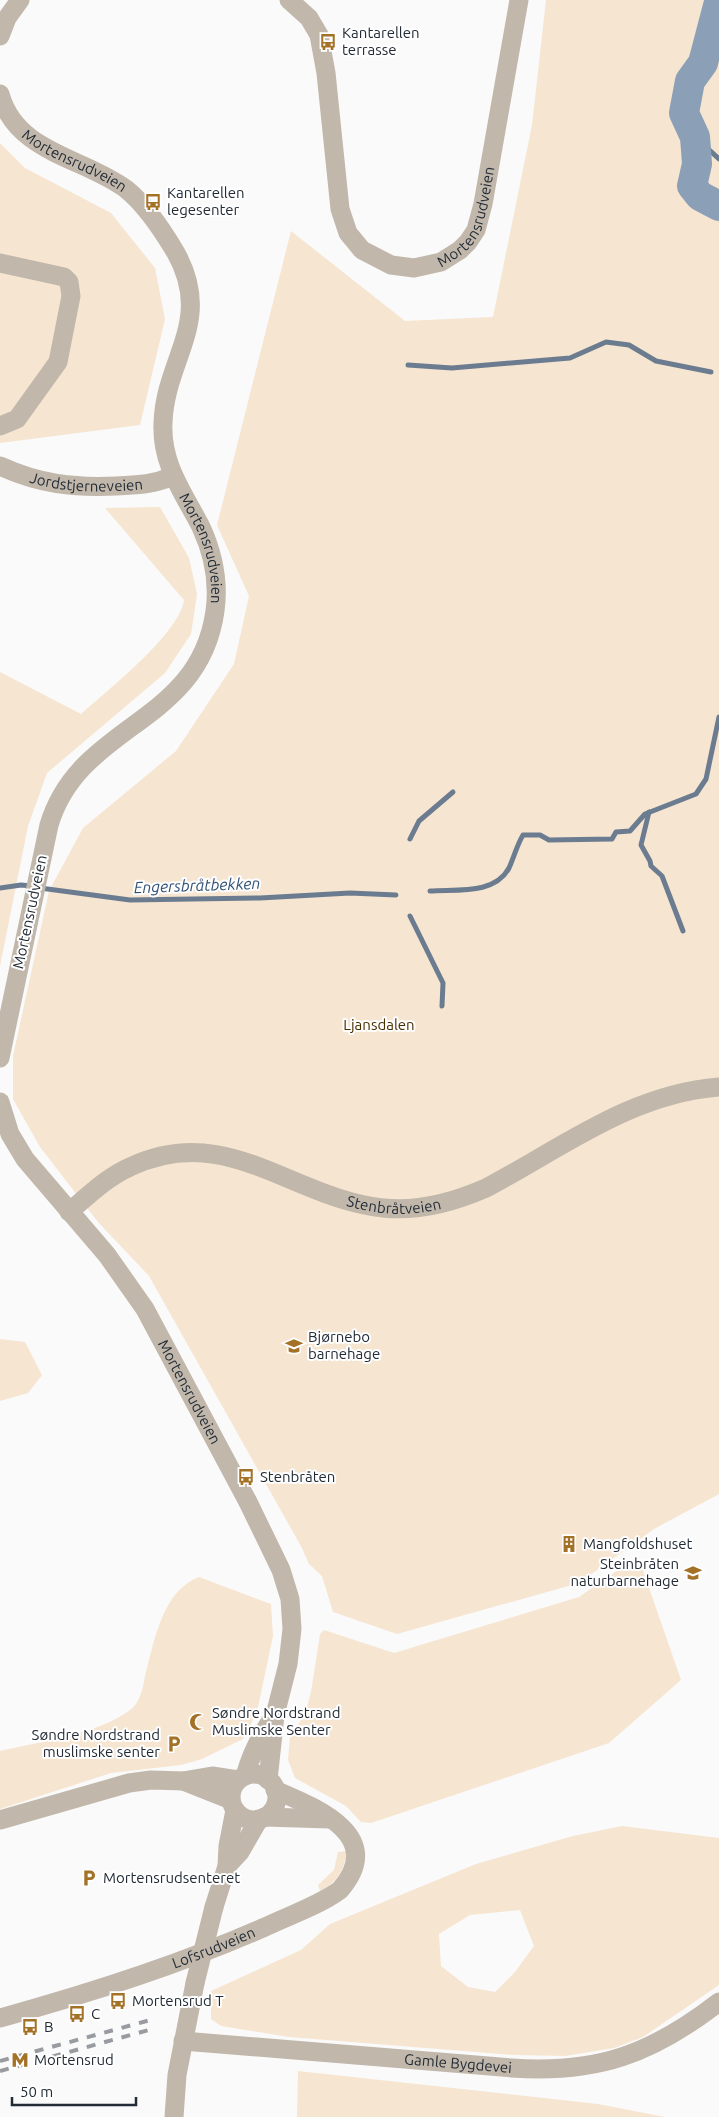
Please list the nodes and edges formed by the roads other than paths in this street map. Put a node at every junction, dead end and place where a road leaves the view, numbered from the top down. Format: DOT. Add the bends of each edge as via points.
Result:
graph roads {
  1 [pos="20,0"];
  2 [pos="289,0"];
  3 [pos="518,0"];
  4 [pos="0,36"];
  5 [pos="0,94"];
  6 [pos="0,263"];
  7 [pos="0,426"];
  8 [pos="0,466"];
  9 [pos="173,476"];
  10 [pos="0,1058"];
  11 [pos="719,1087"];
  12 [pos="0,1102"];
  13 [pos="69,1212"];
  14 [pos="275,1715"];
  15 [pos="241,1778"];
  16 [pos="183,1781"];
  17 [pos="272,1785"];
  18 [pos="233,1805"];
  19 [pos="261,1818"];
  20 [pos="330,1819"];
  21 [pos="0,1820"];
  22 [pos="227,1866"];
  23 [pos="719,2002"];
  24 [pos="0,2018"];
  25 [pos="183,2041"];
  26 [pos="174,2117"];
  1 -- 4 [label="street" via="7,18"];
  2 -- 3 [label="street, Mortensrudveien" via="309,18 322,47 337,193 343,222 354,241 370,255 391,265 414,268 451,256 468,242 476,230"];
  5 -- 9 [label="street, Mortensrudveien" via="12,120 30,138 51,152 116,183 132,195 180,260 187,281 191,312 163,418 164,448"];
  6 -- 7 [label="street" via="64,277 69,282 71,296 56,366 17,419"];
  8 -- 9 [label="street, Jordstjerneveien" via="35,480 74,487 151,485"];
  9 -- 10 [label="street, Mortensrudveien" via="200,526 214,570 215,613 207,644 194,669 175,694 100,749 74,775 60,795 48,825"];
  11 -- 13 [label="street, Stenbråtveien" via="682,1092 624,1111 486,1188 432,1206 393,1209 364,1205 320,1193 240,1159 186,1152 128,1167"];
  12 -- 13 [label="street, Mortensrudveien" via="16,1146"];
  13 -- 14 [label="street, Mortensrudveien" via="141,1303 281,1570 290,1599 292,1629 288,1664"];
  14 -- 15 [label="street, Mortensrudveien" via="262,1732"];
  14 -- 17 [label="street, Mortensrudveien"];
  15 -- 16 [label="street" via="212,1776"];
  15 -- 17 [label="street" via="255,1774"];
  15 -- 18 [label="street" via="232,1789"];
  16 -- 18 [label="street"];
  16 -- 21 [label="street" via="129,1783"];
  17 -- 19 [label="street" via="276,1797 273,1808"];
  17 -- 20 [label="street, Lofsrudveien"];
  18 -- 19 [label="street" via="243,1817"];
  18 -- 22 [label="street"];
  19 -- 20 [label="street"];
  19 -- 22 [label="street" via="240,1852"];
  20 -- 24 [label="street, Lofsrudveien" via="345,1828 355,1855 352,1871 340,1890 328,1898 168,1967"];
  22 -- 25 [label="street, bridge" via="214,1907"];
  23 -- 25 [label="street, Gamle Bygdevei" via="686,2026 642,2050 598,2064 564,2069"];
  25 -- 26 [label="street"];
}
